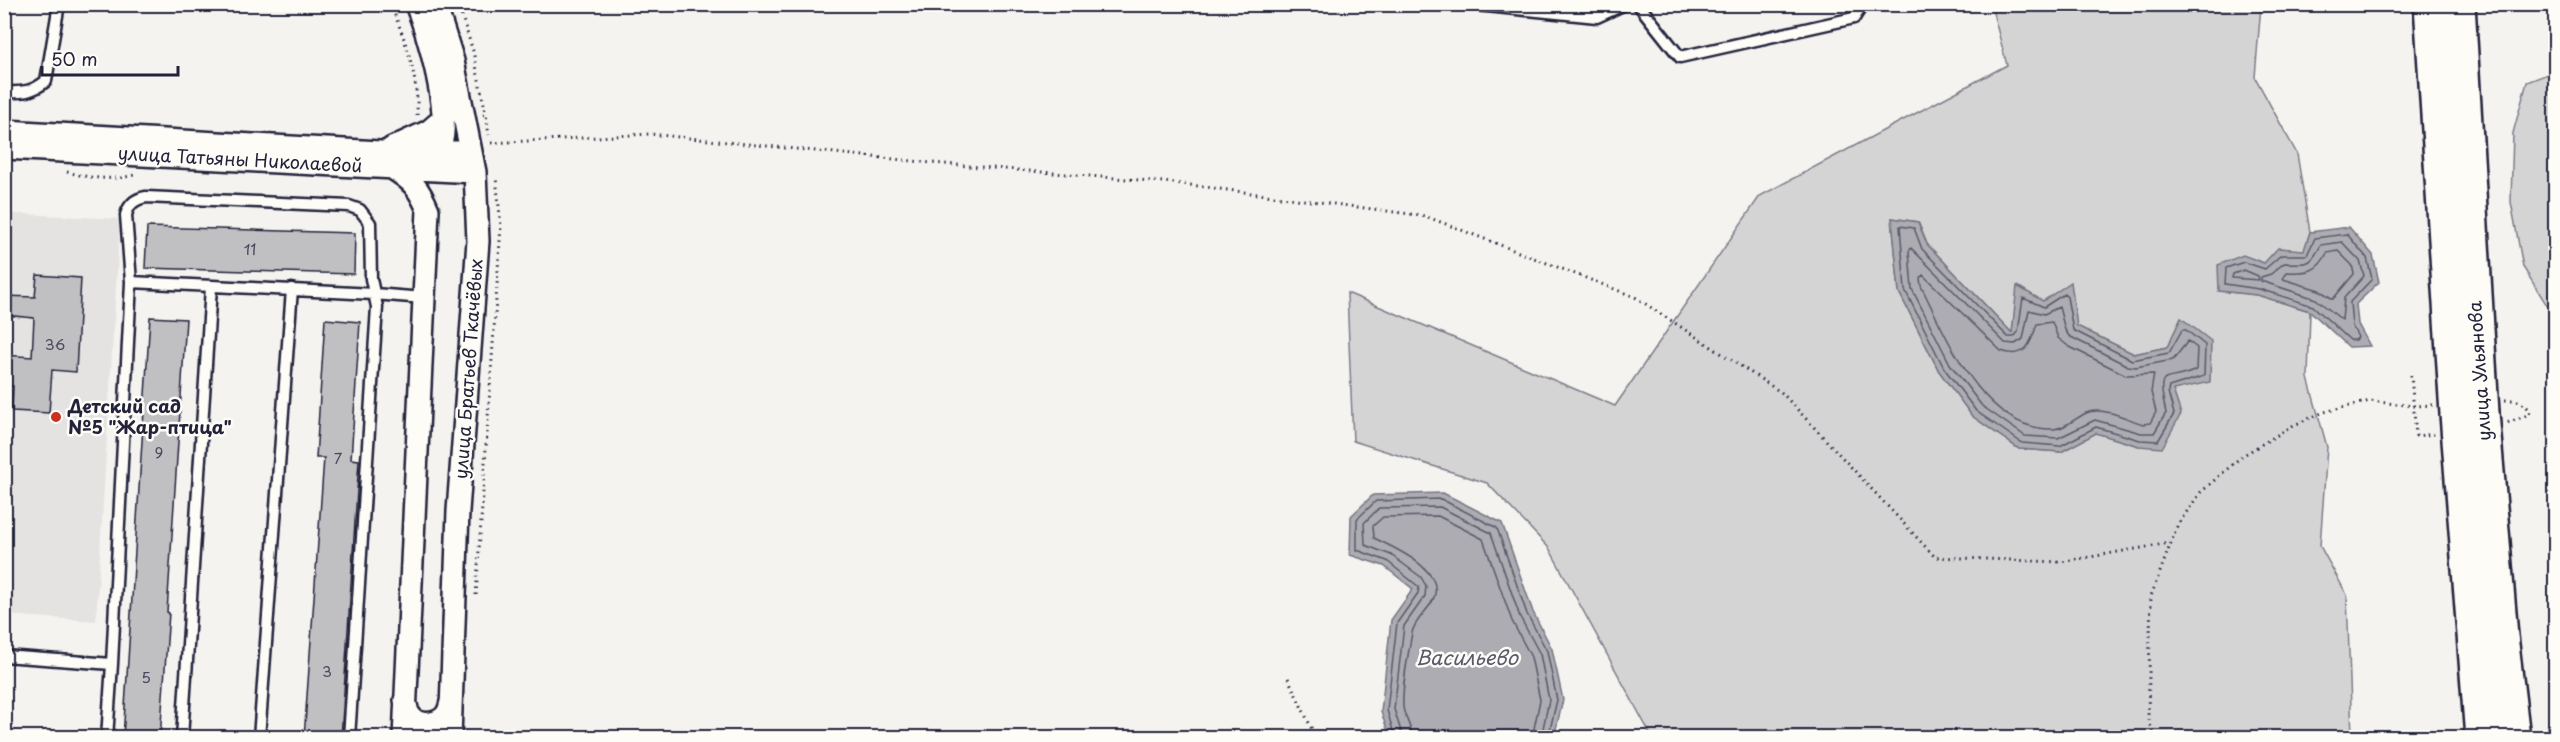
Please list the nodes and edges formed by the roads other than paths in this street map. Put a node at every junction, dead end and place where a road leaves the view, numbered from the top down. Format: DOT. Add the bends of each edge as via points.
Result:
graph roads {
  1 [pos="59,4"];
  2 [pos="416,4"];
  3 [pos="435,4"];
  4 [pos="1466,4"];
  5 [pos="1625,4"];
  6 [pos="1638,4"];
  7 [pos="1863,4"];
  8 [pos="2431,4"];
  9 [pos="2458,4"];
  10 [pos="6,89"];
  11 [pos="444,118"];
  12 [pos="4,131"];
  13 [pos="4,148"];
  14 [pos="386,160"];
  15 [pos="434,161"];
  16 [pos="472,162"];
  17 [pos="428,210"];
  18 [pos="131,282"];
  19 [pos="210,287"];
  20 [pos="292,289"];
  21 [pos="374,294"];
  22 [pos="424,298"];
  23 [pos="2471,421"];
  24 [pos="4,656"];
  25 [pos="112,664"];
  26 [pos="405,700"];
  27 [pos="452,702"];
  28 [pos="107,738"];
  29 [pos="183,738"];
  30 [pos="260,738"];
  31 [pos="349,738"];
  32 [pos="404,738"];
  33 [pos="450,738"];
  34 [pos="2482,738"];
  35 [pos="2513,738"];
  1 -- 10 [label="lane" via="46,81 22,93"];
  2 -- 11 [label="street"];
  3 -- 16 [label="street, улица Братьев Ткачёвых" via="453,61"];
  4 -- 5 [label="lane" via="1597,17"];
  6 -- 7 [label="lane" via="1680,57 1854,18"];
  8 -- 23 [label="main road, улица Ульянова, bridge"];
  9 -- 23 [label="main road, улица Ульянова, bridge"];
  11 -- 14 [label="street"];
  11 -- 15 [label="street" via="443,136"];
  12 -- 14 [label="street, улица Татьяны Николаевой"];
  13 -- 14 [label="street, улица Татьяны Николаевой"];
  14 -- 15 [label="street, улица Татьяны Николаевой"];
  14 -- 17 [label="street" via="419,189"];
  15 -- 16 [label="street, улица Татьяны Николаевой"];
  15 -- 17 [label="street"];
  16 -- 27 [label="street, улица Братьев Ткачёвых" via="478,241 458,511"];
  17 -- 22 [label="street"];
  18 -- 19 [label="lane"];
  18 -- 21 [label="lane" via="126,215 132,202 139,198 349,206 360,210 370,223"];
  18 -- 25 [label="lane"];
  19 -- 20 [label="lane"];
  19 -- 29 [label="lane"];
  20 -- 21 [label="lane"];
  20 -- 30 [label="lane"];
  21 -- 22 [label="lane"];
  21 -- 31 [label="lane" via="377,307"];
  22 -- 26 [label="street"];
  23 -- 34 [label="main road, улица Ульянова"];
  23 -- 35 [label="main road, улица Ульянова"];
  24 -- 25 [label="lane"];
  25 -- 28 [label="lane"];
  26 -- 27 [label="street" via="408,714 417,722 430,724 441,720"];
  26 -- 32 [label="street"];
  27 -- 33 [label="street, улица Братьев Ткачёвых"];
}
